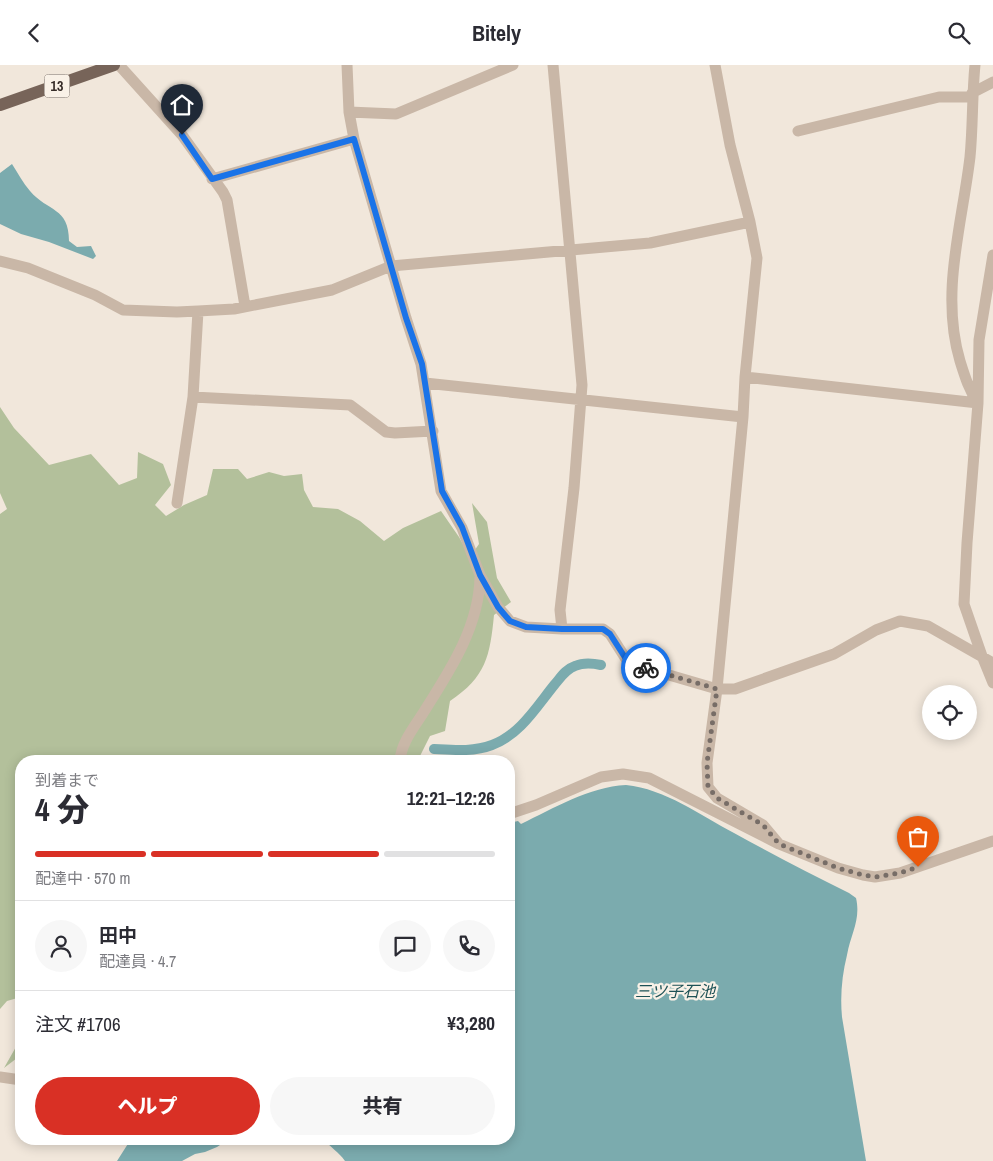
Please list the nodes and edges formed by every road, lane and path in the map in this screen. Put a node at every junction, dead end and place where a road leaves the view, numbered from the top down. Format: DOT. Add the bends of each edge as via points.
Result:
graph roads {
  1 [pos="114,65"];
  2 [pos="119,65"];
  3 [pos="347,65"];
  4 [pos="513,65"];
  5 [pos="553,65"];
  6 [pos="715,65"];
  7 [pos="975,65"];
  8 [pos="993,82"];
  9 [pos="972,95"];
  10 [pos="0,105"];
  11 [pos="349,111"];
  12 [pos="798,131"];
  13 [pos="354,139"];
  14 [pos="212,179"];
  15 [pos="750,222"];
  16 [pos="570,249"];
  17 [pos="993,255"];
  18 [pos="0,261"];
  19 [pos="391,266"];
  20 [pos="245,306"];
  21 [pos="198,311"];
  22 [pos="745,377"];
  23 [pos="425,383"];
  24 [pos="193,397"];
  25 [pos="582,399"];
  26 [pos="978,403"];
  27 [pos="743,417"];
  28 [pos="433,431"];
  29 [pos="177,503"];
  30 [pos="480,575"];
  31 [pos="562,629"];
  32 [pos="982,656"];
  33 [pos="993,663"];
  34 [pos="993,683"];
  35 [pos="717,689"];
  36 [pos="402,755"];
  37 [pos="515,812"];
  38 [pos="993,841"];
  39 [pos="779,844"];
  40 [pos="0,1077"];
  41 [pos="15,1079"];
  1 -- 10 [label="main road, 13"];
  2 -- 14 [label="street" via="182,135"];
  3 -- 11 [label="street"];
  4 -- 11 [label="street" via="396,114"];
  5 -- 16 [label="street"];
  6 -- 15 [label="street" via="730,145"];
  7 -- 9 [label="street"];
  8 -- 9 [label="street"];
  9 -- 12 [label="street" via="939,97"];
  9 -- 26 [label="street" via="970,155 953,268 951,314 956,347 970,391"];
  11 -- 13 [label="street"];
  13 -- 14 [label="street"];
  13 -- 19 [label="street"];
  14 -- 20 [label="street" via="227,200"];
  15 -- 16 [label="street" via="650,243"];
  15 -- 22 [label="street" via="757,258"];
  16 -- 19 [label="street"];
  16 -- 25 [label="street"];
  17 -- 26 [label="street" via="979,340"];
  18 -- 21 [label="street" via="28,268 123,310"];
  19 -- 20 [label="street" via="332,290"];
  19 -- 23 [label="street"];
  20 -- 21 [label="street"];
  21 -- 24 [label="street"];
  22 -- 26 [label="street"];
  22 -- 27 [label="street"];
  23 -- 25 [label="street"];
  23 -- 28 [label="street"];
  24 -- 28 [label="street" via="350,405 386,432"];
  24 -- 29 [label="street"];
  25 -- 27 [label="street"];
  25 -- 31 [label="street" via="560,610"];
  26 -- 32 [label="street" via="964,603"];
  27 -- 35 [label="street"];
  28 -- 30 [label="street" via="442,491 462,527"];
  30 -- 31 [label="street" via="510,621 526,627"];
  30 -- 36 [label="street" via="480,592 472,623 453,666 407,739"];
  31 -- 35 [label="street" via="603,629 610,634 626,659 645,668"];
  32 -- 33 [label="street"];
  32 -- 34 [label="street"];
  32 -- 35 [label="street" via="928,626 900,621 876,630 834,654 735,689"];
  35 -- 39 [label="street" via="707,763 708,787 717,798 763,825"];
  37 -- 39 [label="street" via="601,777 635,775 649,778"];
  38 -- 39 [label="street" via="900,873 875,877 838,868"];
  40 -- 41 [label="street"];
}
